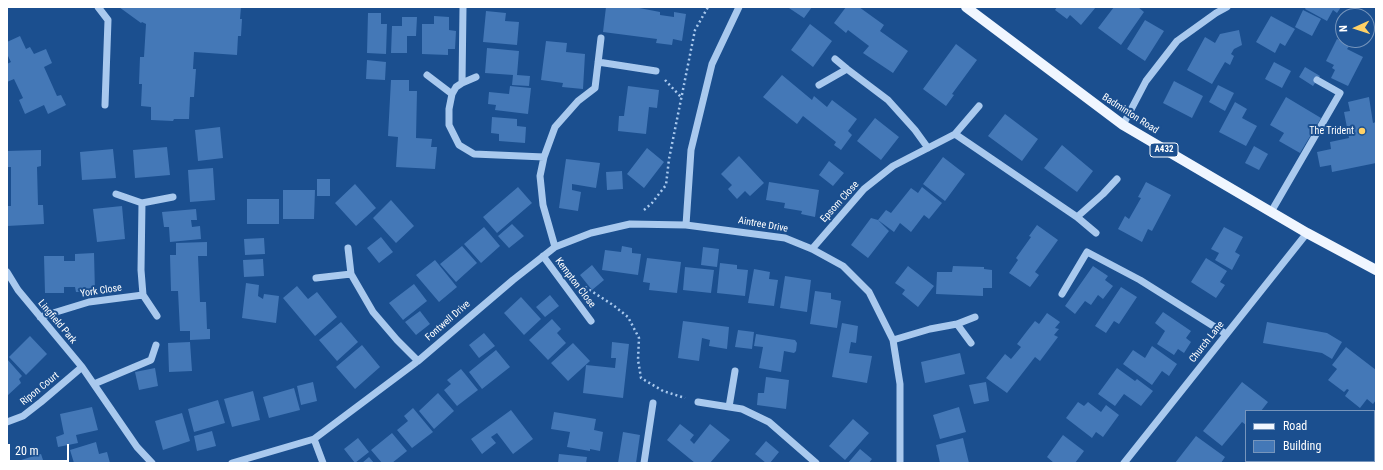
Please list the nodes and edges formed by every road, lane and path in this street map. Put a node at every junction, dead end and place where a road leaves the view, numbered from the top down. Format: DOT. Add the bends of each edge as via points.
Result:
graph roads {
  1 [pos="98,7"];
  2 [pos="708,7"];
  3 [pos="739,7"];
  4 [pos="966,7"];
  5 [pos="1228,7"];
  6 [pos="464,8"];
  7 [pos="1216,10"];
  8 [pos="601,38"];
  9 [pos="835,59"];
  10 [pos="598,62"];
  11 [pos="847,69"];
  12 [pos="656,71"];
  13 [pos="426,75"];
  14 [pos="476,77"];
  15 [pos="1317,80"];
  16 [pos="462,83"];
  17 [pos="819,85"];
  18 [pos="452,94"];
  19 [pos="682,97"];
  20 [pos="105,106"];
  21 [pos="979,106"];
  22 [pos="1122,126"];
  23 [pos="955,134"];
  24 [pos="928,148"];
  25 [pos="544,157"];
  26 [pos="1117,178"];
  27 [pos="116,194"];
  28 [pos="172,196"];
  29 [pos="142,203"];
  30 [pos="1271,212"];
  31 [pos="1077,217"];
  32 [pos="630,224"];
  33 [pos="686,225"];
  34 [pos="1096,233"];
  35 [pos="1307,233"];
  36 [pos="555,247"];
  37 [pos="348,248"];
  38 [pos="812,248"];
  39 [pos="543,256"];
  40 [pos="1376,270"];
  41 [pos="7,272"];
  42 [pos="351,274"];
  43 [pos="316,278"];
  44 [pos="582,283"];
  45 [pos="1062,294"];
  46 [pos="143,295"];
  47 [pos="157,316"];
  48 [pos="975,317"];
  49 [pos="40,318"];
  50 [pos="591,321"];
  51 [pos="957,324"];
  52 [pos="1226,334"];
  53 [pos="892,340"];
  54 [pos="971,343"];
  55 [pos="156,345"];
  56 [pos="418,361"];
  57 [pos="82,367"];
  58 [pos="735,371"];
  59 [pos="94,384"];
  60 [pos="698,402"];
  61 [pos="652,403"];
  62 [pos="729,407"];
  63 [pos="7,422"];
  64 [pos="314,439"];
  65 [pos="152,463"];
  66 [pos="232,463"];
  67 [pos="323,463"];
  68 [pos="644,463"];
  69 [pos="816,463"];
  70 [pos="900,463"];
  71 [pos="1124,463"];
  1 -- 20 [label="street" via="108,20"];
  2 -- 19 [label="path" via="695,30"];
  3 -- 33 [label="street" via="712,64 691,150"];
  4 -- 22 [label="main road, Badminton Road / A432"];
  5 -- 7 [label="street"];
  6 -- 16 [label="street"];
  7 -- 22 [label="street" via="1177,41 1146,81"];
  8 -- 10 [label="street"];
  9 -- 11 [label="street"];
  10 -- 12 [label="street"];
  10 -- 25 [label="street" via="595,88 578,101 555,127"];
  11 -- 17 [label="street"];
  11 -- 24 [label="street" via="888,100"];
  12 -- 19 [label="path"];
  13 -- 18 [label="street"];
  14 -- 16 [label="street"];
  15 -- 30 [label="street" via="1340,94"];
  16 -- 18 [label="street"];
  18 -- 25 [label="street" via="449,125 459,144 474,154"];
  19 -- 32 [label="path" via="666,184 652,203"];
  21 -- 23 [label="street, Epsom Close"];
  22 -- 30 [label="main road, Badminton Road / A432"];
  23 -- 24 [label="street, Epsom Close"];
  23 -- 31 [label="street"];
  24 -- 38 [label="street, Epsom Close" via="893,166 864,189"];
  25 -- 36 [label="street" via="540,176 543,205"];
  26 -- 31 [label="street"];
  27 -- 29 [label="street"];
  28 -- 29 [label="street"];
  29 -- 46 [label="street"];
  30 -- 35 [label="main road, Badminton Road / A432"];
  31 -- 34 [label="street"];
  32 -- 33 [label="street, Fontwell Drive"];
  32 -- 36 [label="street, Fontwell Drive" via="591,233"];
  33 -- 38 [label="street, Aintree Drive" via="785,238"];
  35 -- 40 [label="main road, Badminton Road / A432"];
  35 -- 52 [label="street, Church Lane"];
  36 -- 39 [label="street, Fontwell Drive"];
  37 -- 42 [label="street"];
  38 -- 53 [label="street, Aintree Drive" via="843,266 869,292"];
  39 -- 50 [label="street, Kempton Close"];
  39 -- 56 [label="street, Fontwell Drive"];
  41 -- 49 [label="street, Lingfield Park"];
  42 -- 43 [label="street"];
  42 -- 56 [label="street" via="373,312"];
  44 -- 60 [label="path" via="628,318 639,338 638,360 641,378 663,390"];
  45 -- 52 [label="street" via="1087,252 1140,280"];
  46 -- 47 [label="street"];
  46 -- 49 [label="street, York Close" via="89,302"];
  48 -- 51 [label="street"];
  49 -- 57 [label="street, Lingfield Park"];
  51 -- 53 [label="street"];
  51 -- 54 [label="street"];
  52 -- 71 [label="street, Church Lane"];
  53 -- 70 [label="street, Aintree Drive" via="900,384"];
  55 -- 59 [label="street" via="151,360"];
  56 -- 64 [label="street, Fontwell Drive"];
  57 -- 59 [label="street, Lingfield Park"];
  57 -- 63 [label="street, Ripon Court" via="23,416"];
  58 -- 62 [label="street"];
  59 -- 65 [label="street, Lingfield Park" via="137,447"];
  60 -- 62 [label="street"];
  61 -- 68 [label="street"];
  62 -- 69 [label="street" via="742,409 769,422"];
  64 -- 66 [label="street, Fontwell Drive"];
  64 -- 67 [label="street"];
}
